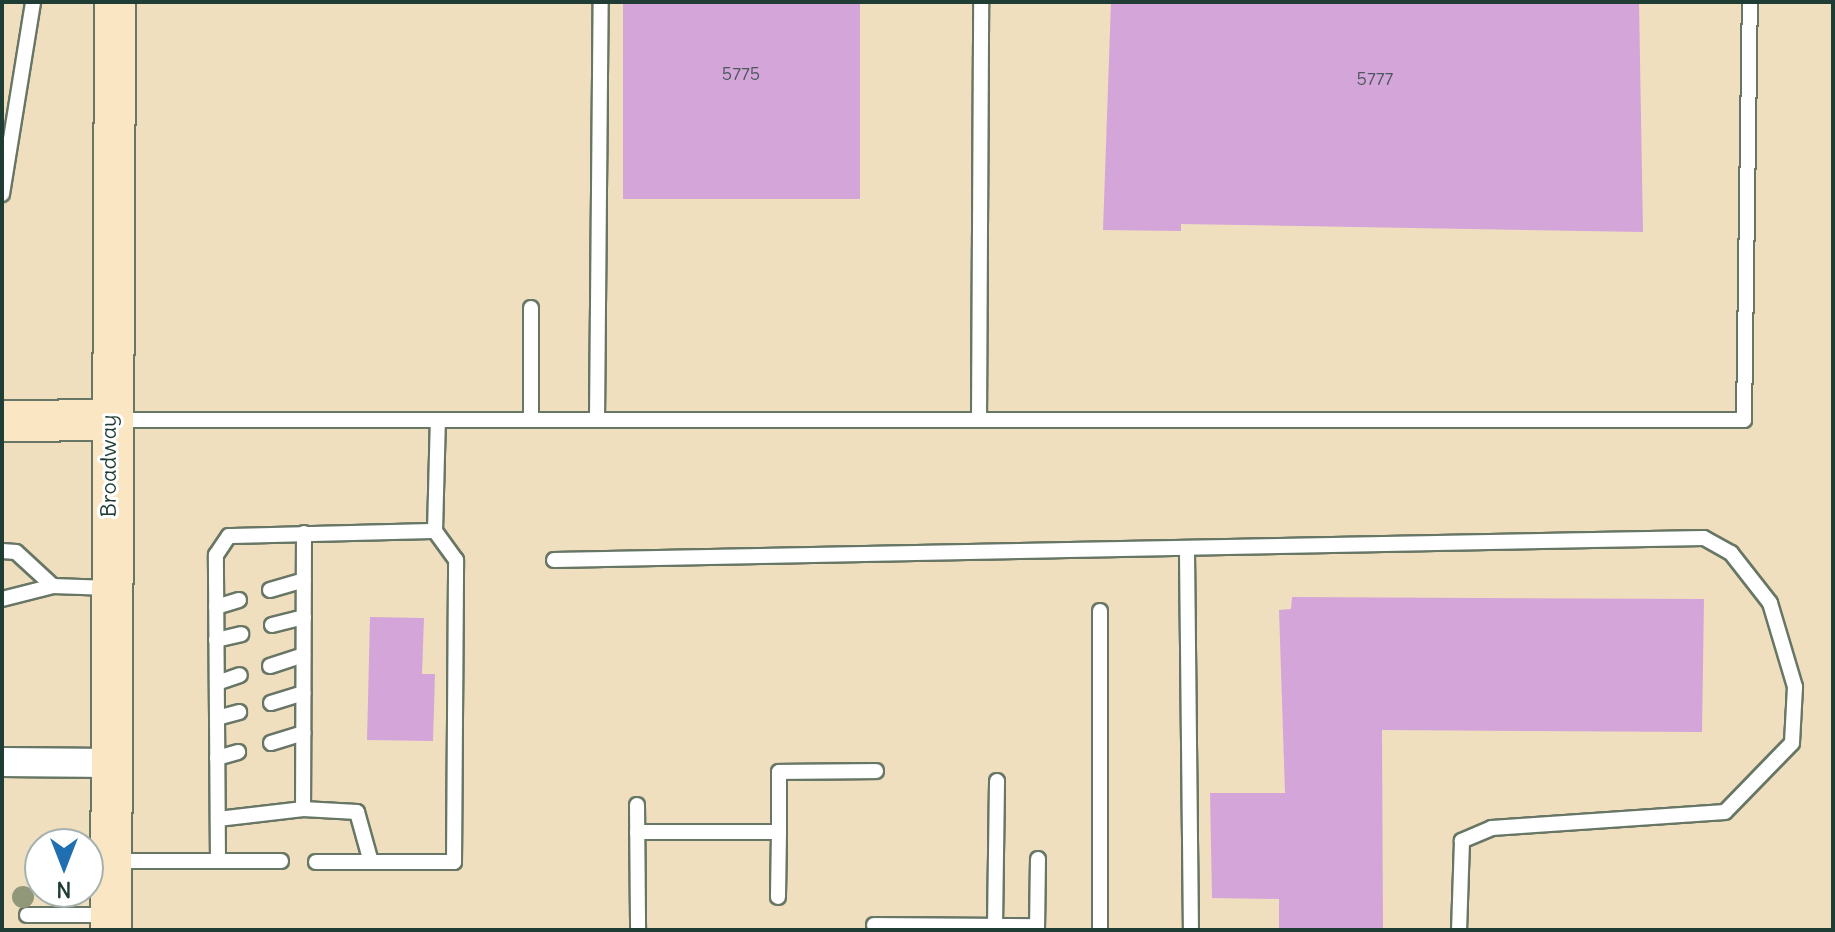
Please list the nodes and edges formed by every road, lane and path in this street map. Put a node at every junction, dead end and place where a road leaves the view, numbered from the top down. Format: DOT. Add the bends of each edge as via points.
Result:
graph roads {
  1 [pos="33,2"];
  2 [pos="115,2"];
  3 [pos="601,2"];
  4 [pos="981,2"];
  5 [pos="1750,2"];
  6 [pos="2,194"];
  7 [pos="531,308"];
  8 [pos="109,420"];
  9 [pos="438,420"];
  10 [pos="531,420"];
  11 [pos="597,420"];
  12 [pos="979,420"];
  13 [pos="2,421"];
  14 [pos="435,531"];
  15 [pos="304,533"];
  16 [pos="2,551"];
  17 [pos="1187,552"];
  18 [pos="554,560"];
  19 [pos="304,580"];
  20 [pos="53,586"];
  21 [pos="110,588"];
  22 [pos="270,590"];
  23 [pos="2,599"];
  24 [pos="239,600"];
  25 [pos="216,607"];
  26 [pos="1100,611"];
  27 [pos="304,617"];
  28 [pos="272,625"];
  29 [pos="241,634"];
  30 [pos="216,640"];
  31 [pos="303,655"];
  32 [pos="270,666"];
  33 [pos="240,675"];
  34 [pos="217,683"];
  35 [pos="303,693"];
  36 [pos="271,703"];
  37 [pos="239,712"];
  38 [pos="217,718"];
  39 [pos="303,733"];
  40 [pos="271,743"];
  41 [pos="238,752"];
  42 [pos="217,758"];
  43 [pos="2,762"];
  44 [pos="111,763"];
  45 [pos="876,771"];
  46 [pos="997,781"];
  47 [pos="637,805"];
  48 [pos="303,809"];
  49 [pos="218,819"];
  50 [pos="637,832"];
  51 [pos="779,832"];
  52 [pos="1038,859"];
  53 [pos="111,861"];
  54 [pos="218,861"];
  55 [pos="281,861"];
  56 [pos="316,862"];
  57 [pos="371,862"];
  58 [pos="778,897"];
  59 [pos="27,915"];
  60 [pos="111,923"];
  61 [pos="874,925"];
  62 [pos="995,926"];
  63 [pos="1037,928"];
  64 [pos="638,930"];
  65 [pos="1100,930"];
  66 [pos="1191,930"];
  67 [pos="1459,930"];
  1 -- 6 [label="lane"];
  2 -- 8 [label="main road, Broadway"];
  3 -- 11 [label="lane"];
  4 -- 12 [label="lane"];
  5 -- 12 [label="lane" via="1744,420"];
  7 -- 10 [label="lane"];
  8 -- 9 [label="lane"];
  8 -- 13 [label="main road"];
  8 -- 21 [label="main road, Broadway"];
  9 -- 10 [label="lane"];
  9 -- 14 [label="lane"];
  10 -- 11 [label="lane"];
  11 -- 12 [label="lane"];
  14 -- 15 [label="lane"];
  14 -- 57 [label="lane" via="456,560 454,862"];
  15 -- 19 [label="lane"];
  15 -- 25 [label="lane" via="229,536 216,555"];
  16 -- 20 [label="lane" via="16,552"];
  17 -- 18 [label="lane"];
  17 -- 66 [label="lane"];
  17 -- 67 [label="lane" via="1704,538 1731,553 1770,603 1795,687 1792,743 1756,782 1725,812 1492,828 1462,841"];
  19 -- 22 [label="lane"];
  19 -- 27 [label="lane"];
  20 -- 21 [label="lane"];
  20 -- 23 [label="lane"];
  21 -- 44 [label="main road, Broadway"];
  24 -- 25 [label="lane"];
  25 -- 30 [label="lane"];
  26 -- 65 [label="lane"];
  27 -- 28 [label="lane"];
  27 -- 31 [label="lane"];
  29 -- 30 [label="lane"];
  30 -- 34 [label="lane"];
  31 -- 32 [label="lane"];
  31 -- 35 [label="lane"];
  33 -- 34 [label="lane"];
  34 -- 38 [label="lane"];
  35 -- 36 [label="lane"];
  35 -- 39 [label="lane"];
  37 -- 38 [label="lane"];
  38 -- 42 [label="lane"];
  39 -- 40 [label="lane"];
  39 -- 48 [label="lane"];
  41 -- 42 [label="lane"];
  42 -- 49 [label="lane"];
  43 -- 44 [label="street"];
  44 -- 53 [label="main road, Broadway"];
  45 -- 51 [label="lane" via="779,772"];
  46 -- 62 [label="lane"];
  47 -- 50 [label="lane"];
  48 -- 49 [label="lane"];
  48 -- 57 [label="lane" via="357,812"];
  49 -- 54 [label="lane"];
  50 -- 51 [label="lane"];
  50 -- 64 [label="lane"];
  51 -- 58 [label="lane"];
  52 -- 63 [label="lane"];
  53 -- 54 [label="lane"];
  53 -- 60 [label="main road, Broadway"];
  54 -- 55 [label="lane"];
  56 -- 57 [label="lane"];
  59 -- 60 [label="lane"];
  61 -- 62 [label="lane"];
  62 -- 63 [label="lane"];
}
